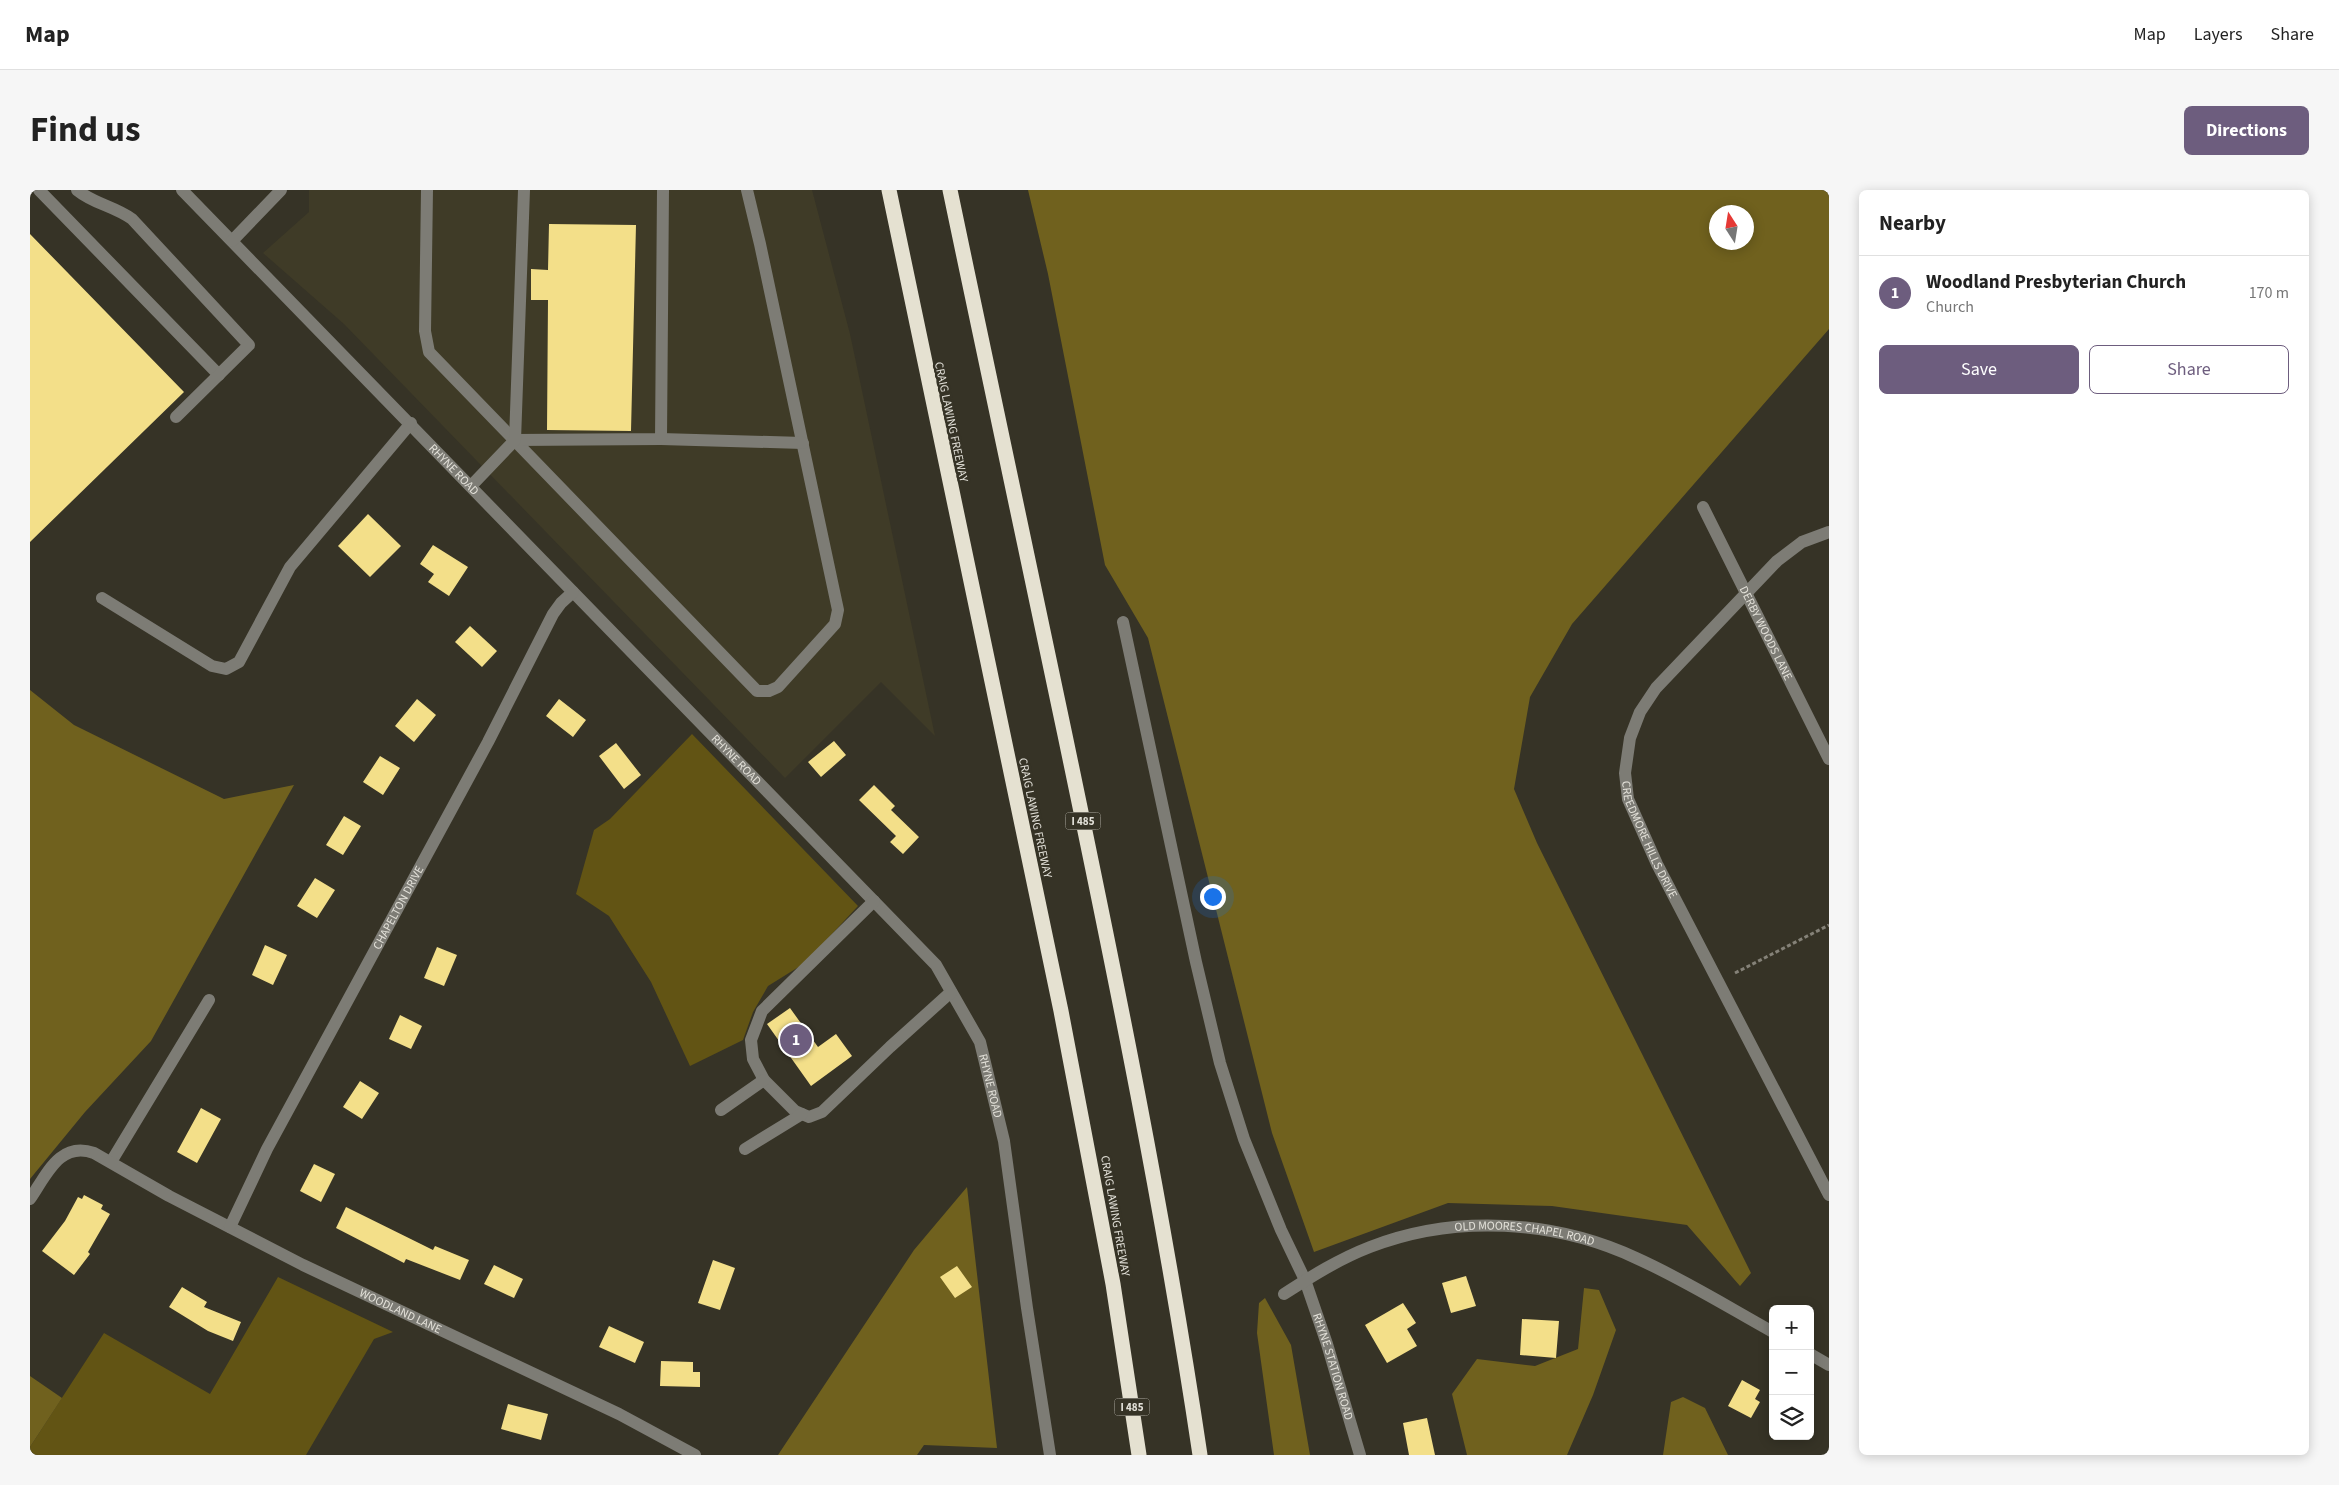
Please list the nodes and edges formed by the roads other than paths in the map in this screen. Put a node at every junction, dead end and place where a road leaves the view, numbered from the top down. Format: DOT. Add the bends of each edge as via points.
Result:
graph roads {
  1 [pos="39,190"];
  2 [pos="77,190"];
  3 [pos="182,190"];
  4 [pos="281,190"];
  5 [pos="427,190"];
  6 [pos="524,190"];
  7 [pos="663,190"];
  8 [pos="747,190"];
  9 [pos="889,190"];
  10 [pos="950,190"];
  11 [pos="232,241"];
  12 [pos="219,374"];
  13 [pos="176,417"];
  14 [pos="411,423"];
  15 [pos="661,439"];
  16 [pos="515,440"];
  17 [pos="803,444"];
  18 [pos="471,486"];
  19 [pos="1703,507"];
  20 [pos="1829,532"];
  21 [pos="573,592"];
  22 [pos="1746,596"];
  23 [pos="102,598"];
  24 [pos="1124,622"];
  25 [pos="1829,760"];
  26 [pos="874,901"];
  27 [pos="951,992"];
  28 [pos="209,1000"];
  29 [pos="764,1080"];
  30 [pos="721,1110"];
  31 [pos="802,1114"];
  32 [pos="745,1149"];
  33 [pos="111,1162"];
  34 [pos="1829,1195"];
  35 [pos="30,1199"];
  36 [pos="230,1227"];
  37 [pos="1305,1280"];
  38 [pos="1284,1294"];
  39 [pos="1769,1330"];
  40 [pos="1814,1356"];
  41 [pos="1829,1365"];
  42 [pos="695,1455"];
  43 [pos="1050,1455"];
  44 [pos="1139,1455"];
  45 [pos="1200,1455"];
  46 [pos="1360,1455"];
  1 -- 12 [label="street"];
  2 -- 12 [label="street" via="95,203 122,211 132,219 249,345"];
  3 -- 11 [label="street, RHYNE ROAD"];
  4 -- 11 [label="street"];
  5 -- 16 [label="street" via="425,331 429,352"];
  6 -- 16 [label="street"];
  7 -- 15 [label="street"];
  8 -- 17 [label="street"];
  9 -- 44 [label="highway, CRAIG LAWING FREEWAY / I 485" via="1061,1011 1113,1284"];
  10 -- 45 [label="highway, I 485" via="1120,999 1155,1179"];
  11 -- 14 [label="street, RHYNE ROAD"];
  12 -- 13 [label="street"];
  14 -- 18 [label="street, RHYNE ROAD"];
  14 -- 23 [label="street" via="290,567 239,662 226,669 212,666"];
  15 -- 16 [label="street"];
  15 -- 17 [label="street"];
  16 -- 17 [label="street" via="757,691 778,687 835,624 838,610"];
  16 -- 18 [label="street"];
  18 -- 21 [label="street, RHYNE ROAD"];
  19 -- 22 [label="street, DERBY WOODS LANE"];
  20 -- 22 [label="street, CREEDMORE HILLS DRIVE" via="1802,542 1777,561"];
  21 -- 26 [label="street, RHYNE ROAD"];
  21 -- 36 [label="street, CHAPELTON DRIVE" via="553,614 488,742 272,1140"];
  22 -- 25 [label="street, DERBY WOODS LANE"];
  22 -- 34 [label="street, CREEDMORE HILLS DRIVE" via="1656,688 1640,712 1630,738 1624,774 1628,799 1657,864"];
  24 -- 37 [label="street, RHYNE STATION ROAD" via="1220,1063 1244,1139"];
  26 -- 27 [label="street, RHYNE ROAD" via="936,965"];
  26 -- 29 [label="street" via="762,1011 751,1040 753,1059"];
  27 -- 31 [label="street" via="822,1112 809,1117"];
  27 -- 43 [label="street, RHYNE ROAD" via="980,1042 1004,1141"];
  28 -- 33 [label="street"];
  29 -- 30 [label="street"];
  29 -- 31 [label="street" via="789,1106"];
  31 -- 32 [label="street"];
  33 -- 35 [label="street, WOODLAND LANE" via="82,1148 66,1152"];
  33 -- 36 [label="street, WOODLAND LANE"];
  36 -- 42 [label="street, WOODLAND LANE" via="303,1265 619,1414"];
  37 -- 38 [label="street, OLD MOORES CHAPEL ROAD"];
  37 -- 39 [label="street, OLD MOORES CHAPEL ROAD" via="1371,1246 1420,1232 1470,1226 1530,1228 1577,1237 1635,1257"];
  37 -- 46 [label="street, RHYNE STATION ROAD"];
  40 -- 41 [label="street"];
}
